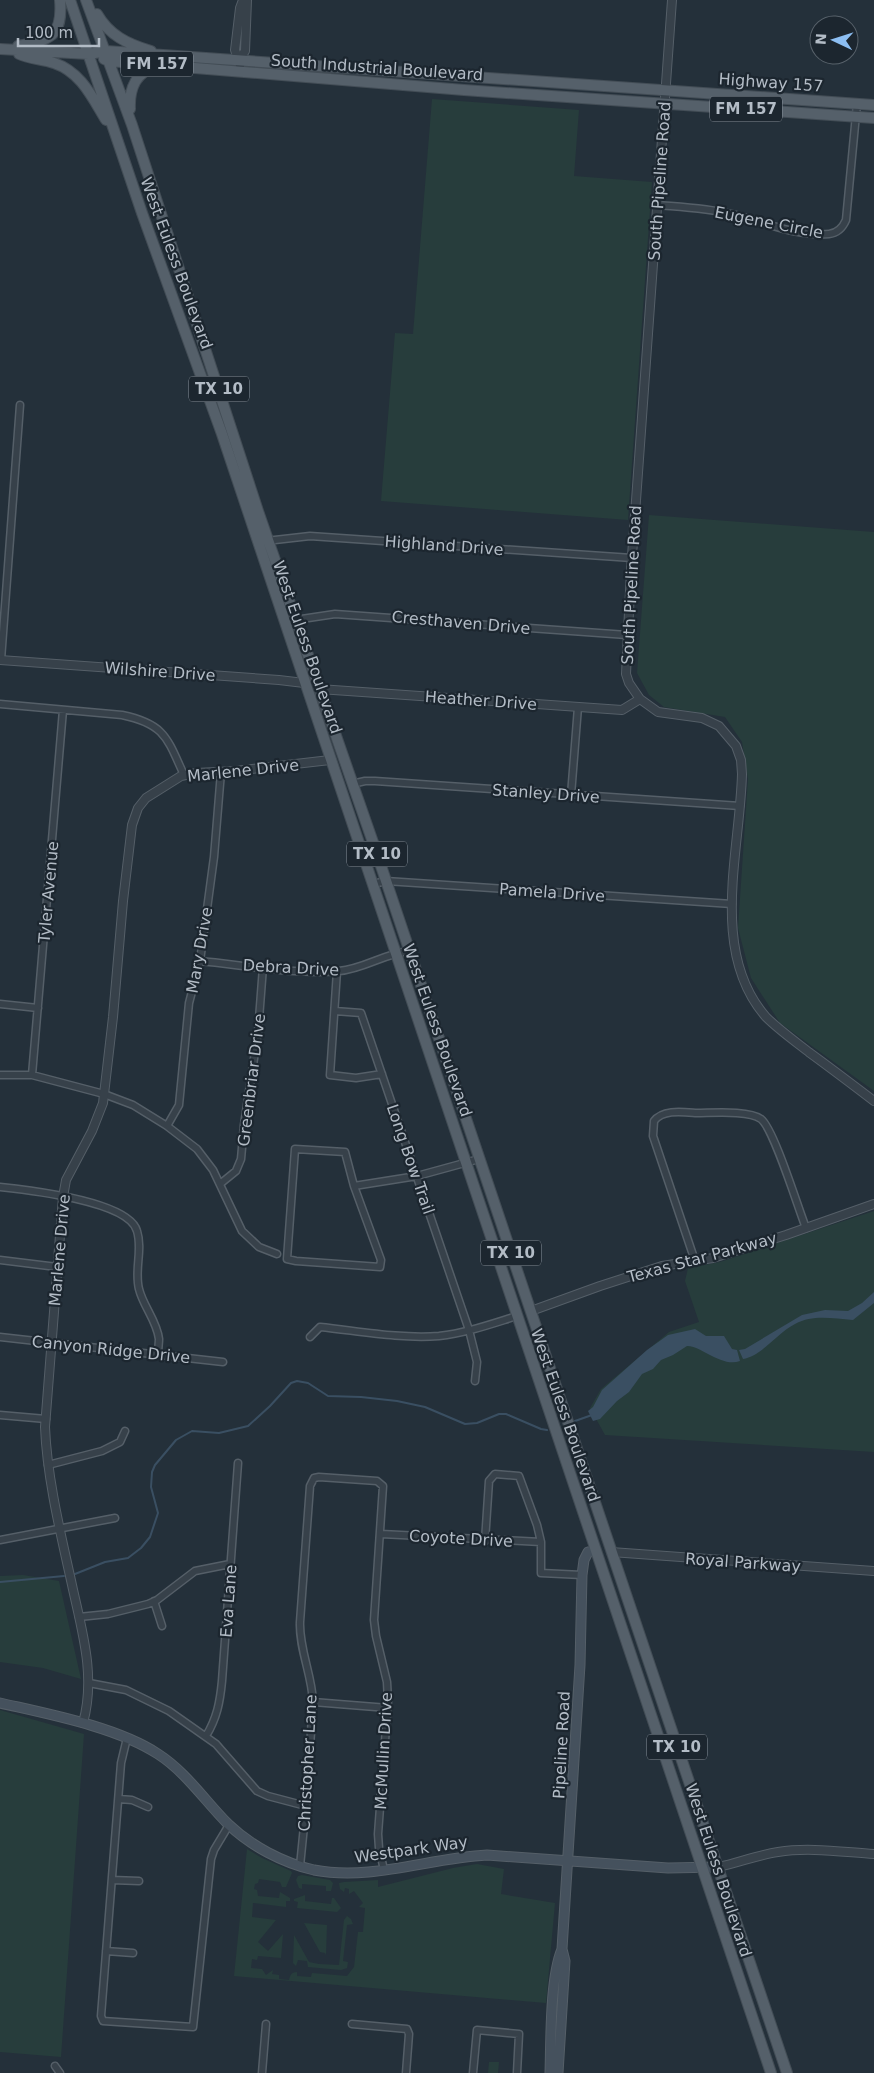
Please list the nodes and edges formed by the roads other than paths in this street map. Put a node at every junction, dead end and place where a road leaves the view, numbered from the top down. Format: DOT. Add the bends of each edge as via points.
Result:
graph roads {
  1 [pos="60,0"];
  2 [pos="70,0"];
  3 [pos="88,0"];
  4 [pos="243,0"];
  5 [pos="247,0"];
  6 [pos="672,0"];
  7 [pos="2,49"];
  8 [pos="15,50"];
  9 [pos="106,51"];
  10 [pos="89,54"];
  11 [pos="240,60"];
  12 [pos="109,61"];
  13 [pos="171,61"];
  14 [pos="360,68"];
  15 [pos="240,72"];
  16 [pos="359,81"];
  17 [pos="666,90"];
  18 [pos="665,103"];
  19 [pos="857,104"];
  20 [pos="874,105"];
  21 [pos="856,117"];
  22 [pos="129,118"];
  23 [pos="874,118"];
  24 [pos="116,140"];
  25 [pos="153,188"];
  26 [pos="135,194"];
  27 [pos="658,204"];
  28 [pos="162,267"];
  29 [pos="180,275"];
  30 [pos="20,405"];
  31 [pos="268,540"];
  32 [pos="258,545"];
  33 [pos="632,558"];
  34 [pos="295,620"];
  35 [pos="627,635"];
  36 [pos="0,660"];
  37 [pos="304,683"];
  38 [pos="319,689"];
  39 [pos="640,699"];
  40 [pos="0,704"];
  41 [pos="578,707"];
  42 [pos="63,710"];
  43 [pos="330,760"];
  44 [pos="221,772"];
  45 [pos="184,775"];
  46 [pos="352,784"];
  47 [pos="571,795"];
  48 [pos="740,806"];
  49 [pos="386,881"];
  50 [pos="374,884"];
  51 [pos="732,904"];
  52 [pos="410,951"];
  53 [pos="396,952"];
  54 [pos="200,961"];
  55 [pos="263,967"];
  56 [pos="337,971"];
  57 [pos="0,1004"];
  58 [pos="38,1008"];
  59 [pos="335,1011"];
  60 [pos="382,1074"];
  61 [pos="0,1075"];
  62 [pos="32,1075"];
  63 [pos="104,1094"];
  64 [pos="874,1101"];
  65 [pos="167,1126"];
  66 [pos="479,1159"];
  67 [pos="467,1162"];
  68 [pos="417,1176"];
  69 [pos="220,1184"];
  70 [pos="354,1186"];
  71 [pos="0,1187"];
  72 [pos="63,1197"];
  73 [pos="874,1204"];
  74 [pos="806,1228"];
  75 [pos="277,1254"];
  76 [pos="0,1260"];
  77 [pos="695,1260"];
  78 [pos="57,1267"];
  79 [pos="531,1311"];
  80 [pos="517,1316"];
  81 [pos="469,1330"];
  82 [pos="0,1337"];
  83 [pos="310,1337"];
  84 [pos="51,1342"];
  85 [pos="158,1354"];
  86 [pos="222,1362"];
  87 [pos="475,1381"];
  88 [pos="0,1415"];
  89 [pos="46,1419"];
  90 [pos="125,1431"];
  91 [pos="238,1463"];
  92 [pos="48,1465"];
  93 [pos="311,1482"];
  94 [pos="577,1495"];
  95 [pos="115,1518"];
  96 [pos="61,1530"];
  97 [pos="381,1534"];
  98 [pos="0,1540"];
  99 [pos="486,1541"];
  100 [pos="541,1542"];
  101 [pos="596,1551"];
  102 [pos="611,1552"];
  103 [pos="230,1564"];
  104 [pos="874,1572"];
  105 [pos="582,1575"];
  106 [pos="154,1601"];
  107 [pos="79,1617"];
  108 [pos="162,1626"];
  109 [pos="636,1626"];
  110 [pos="89,1683"];
  111 [pos="313,1702"];
  112 [pos="0,1703"];
  113 [pos="663,1707"];
  114 [pos="388,1708"];
  115 [pos="650,1708"];
  116 [pos="83,1723"];
  117 [pos="206,1736"];
  118 [pos="127,1738"];
  119 [pos="119,1798"];
  120 [pos="306,1806"];
  121 [pos="148,1807"];
  122 [pos="229,1825"];
  123 [pos="874,1854"];
  124 [pos="568,1861"];
  125 [pos="300,1866"];
  126 [pos="718,1867"];
  127 [pos="702,1868"];
  128 [pos="384,1870"];
  129 [pos="112,1880"];
  130 [pos="139,1881"];
  131 [pos="106,1951"];
  132 [pos="133,1953"];
  133 [pos="266,2024"];
  134 [pos="352,2024"];
  135 [pos="555,2040"];
  136 [pos="55,2066"];
  137 [pos="60,2073"];
  138 [pos="262,2073"];
  139 [pos="406,2073"];
  140 [pos="473,2073"];
  141 [pos="517,2073"];
  142 [pos="550,2073"];
  143 [pos="558,2073"];
  144 [pos="771,2073"];
  145 [pos="787,2073"];
  1 -- 7 [label="main road" via="60,22 51,36"];
  2 -- 10 [label="main road, West Euless Boulevard / TX 10"];
  3 -- 9 [label="main road, West Euless Boulevard / TX 10"];
  3 -- 13 [label="main road" via="108,30 121,40"];
  4 -- 11 [label="street" via="235,50"];
  5 -- 11 [label="street" via="245,51"];
  6 -- 17 [label="street, South Pipeline Road"];
  7 -- 8 [label="main road, South Industrial Boulevard / FM 157"];
  8 -- 10 [label="main road, South Industrial Boulevard / FM 157"];
  8 -- 24 [label="main road" via="21,55 60,66 79,78"];
  9 -- 10 [label="main road, South Industrial Boulevard / FM 157"];
  9 -- 12 [label="main road, West Euless Boulevard / TX 10"];
  9 -- 13 [label="main road, South Industrial Boulevard / FM 157"];
  10 -- 12 [label="main road, South Industrial Boulevard / FM 157"];
  10 -- 24 [label="main road, West Euless Boulevard / TX 10"];
  11 -- 13 [label="main road, South Industrial Boulevard / FM 157"];
  11 -- 14 [label="main road, South Industrial Boulevard / FM 157"];
  11 -- 15 [label="street"];
  12 -- 13 [label="main road, South Industrial Boulevard / FM 157"];
  12 -- 22 [label="main road, West Euless Boulevard / TX 10"];
  13 -- 15 [label="main road, South Industrial Boulevard / FM 157"];
  13 -- 22 [label="main road" via="140,74 131,89"];
  14 -- 16 [label="main road"];
  14 -- 17 [label="main road, South Industrial Boulevard / FM 157"];
  15 -- 16 [label="main road, South Industrial Boulevard / FM 157"];
  16 -- 18 [label="main road, South Industrial Boulevard / FM 157"];
  17 -- 18 [label="street, South Pipeline Road"];
  17 -- 19 [label="main road, Highway 157 / FM 157"];
  18 -- 21 [label="main road, Highway 157 / FM 157"];
  18 -- 27 [label="street, South Pipeline Road"];
  19 -- 20 [label="main road, Highway 157 / FM 157"];
  19 -- 21 [label="street, Eugene Circle"];
  21 -- 23 [label="main road, Highway 157 / FM 157"];
  21 -- 27 [label="street, Eugene Circle" via="846,220 832,234 776,227 732,214"];
  22 -- 25 [label="main road, West Euless Boulevard / TX 10"];
  24 -- 26 [label="main road, West Euless Boulevard / TX 10"];
  25 -- 26 [label="main road"];
  25 -- 29 [label="main road, West Euless Boulevard / TX 10"];
  26 -- 28 [label="main road, West Euless Boulevard / TX 10"];
  27 -- 33 [label="street, South Pipeline Road"];
  28 -- 29 [label="main road" via="172,276"];
  28 -- 32 [label="main road, West Euless Boulevard / TX 10"];
  29 -- 31 [label="main road, West Euless Boulevard / TX 10"];
  30 -- 36 [label="street"];
  31 -- 32 [label="street, Highland Drive"];
  31 -- 33 [label="street, Highland Drive" via="310,536"];
  31 -- 34 [label="main road, West Euless Boulevard / TX 10"];
  32 -- 37 [label="main road, West Euless Boulevard / TX 10"];
  33 -- 35 [label="street, South Pipeline Road"];
  34 -- 35 [label="street, Cresthaven Drive" via="335,614"];
  34 -- 38 [label="main road, West Euless Boulevard / TX 10"];
  35 -- 39 [label="street, South Pipeline Road" via="626,674"];
  36 -- 37 [label="street, Wilshire Drive"];
  37 -- 38 [label="street, Wilshire Drive"];
  37 -- 43 [label="main road, West Euless Boulevard / TX 10"];
  38 -- 41 [label="street, Heather Drive"];
  38 -- 46 [label="main road, West Euless Boulevard / TX 10"];
  39 -- 41 [label="street, Heather Drive" via="622,710"];
  39 -- 48 [label="street, South Pipeline Road" via="658,712 711,721 726,733 742,760"];
  40 -- 42 [label="street"];
  41 -- 47 [label="street"];
  42 -- 45 [label="street" via="122,714 148,722 169,742"];
  42 -- 58 [label="street, Tyler Avenue"];
  43 -- 44 [label="street, Marlene Drive"];
  43 -- 50 [label="main road, West Euless Boulevard / TX 10"];
  44 -- 45 [label="street, Marlene Drive"];
  44 -- 54 [label="street, Mary Drive"];
  45 -- 63 [label="street, Marlene Drive" via="146,798 134,815"];
  46 -- 47 [label="street, Stanley Drive" via="375,781"];
  46 -- 49 [label="main road, West Euless Boulevard / TX 10"];
  47 -- 48 [label="street, Stanley Drive"];
  48 -- 51 [label="street, South Pipeline Road"];
  49 -- 50 [label="street, Pamela Drive"];
  49 -- 51 [label="street, Pamela Drive"];
  49 -- 52 [label="main road, West Euless Boulevard / TX 10"];
  50 -- 53 [label="main road, West Euless Boulevard / TX 10"];
  51 -- 64 [label="street, South Pipeline Road" via="736,956 755,1001 767,1017 795,1042"];
  52 -- 53 [label="street, Debra Drive"];
  52 -- 66 [label="main road, West Euless Boulevard / TX 10"];
  53 -- 56 [label="street, Debra Drive" via="356,968"];
  53 -- 67 [label="main road, West Euless Boulevard / TX 10"];
  54 -- 55 [label="street, Debra Drive"];
  54 -- 65 [label="street, Mary Drive" via="189,1003 179,1105"];
  55 -- 56 [label="street, Debra Drive"];
  55 -- 69 [label="street, Greenbriar Drive" via="241,1159 236,1171"];
  56 -- 59 [label="street"];
  57 -- 58 [label="street"];
  58 -- 62 [label="street, Tyler Avenue"];
  59 -- 60 [label="street, Long Bow Trail" via="361,1013"];
  59 -- 60 [label="street" via="330,1076 356,1078"];
  60 -- 68 [label="street, Long Bow Trail"];
  61 -- 62 [label="street"];
  62 -- 63 [label="street"];
  63 -- 65 [label="street" via="132,1105"];
  63 -- 72 [label="street, Marlene Drive" via="92,1131 66,1180"];
  65 -- 69 [label="street" via="197,1148"];
  66 -- 67 [label="street"];
  66 -- 79 [label="main road, West Euless Boulevard / TX 10"];
  67 -- 68 [label="street"];
  67 -- 80 [label="main road, West Euless Boulevard / TX 10"];
  68 -- 70 [label="street"];
  68 -- 81 [label="street, Long Bow Trail"];
  69 -- 75 [label="street" via="242,1230 259,1247"];
  70 -- 70 [label="street" via="381,1260 380,1267 287,1259 295,1149 345,1152"];
  71 -- 72 [label="street"];
  72 -- 78 [label="street, Marlene Drive"];
  72 -- 85 [label="street" via="124,1214 133,1224 137,1231 139,1288 159,1338"];
  73 -- 74 [label="street, Texas Star Parkway"];
  74 -- 77 [label="street, Texas Star Parkway" via="713,1258"];
  74 -- 77 [label="street" via="777,1148 761,1119 738,1114 662,1114 654,1121 653,1136"];
  76 -- 78 [label="street"];
  77 -- 79 [label="street, Texas Star Parkway" via="655,1268"];
  78 -- 84 [label="street, Marlene Drive"];
  79 -- 80 [label="main road"];
  79 -- 102 [label="main road, West Euless Boulevard / TX 10"];
  80 -- 81 [label="street"];
  80 -- 94 [label="main road, West Euless Boulevard / TX 10"];
  81 -- 83 [label="street" via="438,1336 320,1327"];
  81 -- 87 [label="street, Long Bow Trail" via="477,1362"];
  82 -- 84 [label="street, Canyon Ridge Drive"];
  84 -- 85 [label="street, Canyon Ridge Drive"];
  84 -- 89 [label="street, Marlene Drive"];
  85 -- 86 [label="street, Canyon Ridge Drive"];
  88 -- 89 [label="street"];
  89 -- 92 [label="street, Marlene Drive"];
  90 -- 92 [label="street" via="120,1442 102,1451"];
  91 -- 103 [label="street, Eva Lane"];
  92 -- 96 [label="street, Marlene Drive"];
  93 -- 97 [label="street, McMullin Drive" via="318,1478 381,1483 384,1490"];
  93 -- 111 [label="street, Christopher Lane" via="300,1630"];
  94 -- 101 [label="main road, West Euless Boulevard / TX 10"];
  94 -- 102 [label="main road" via="584,1497 601,1544"];
  95 -- 96 [label="street"];
  96 -- 98 [label="street"];
  96 -- 107 [label="street, Marlene Drive"];
  97 -- 99 [label="street, Coyote Drive"];
  97 -- 114 [label="street, McMullin Drive" via="374,1620"];
  99 -- 100 [label="street, Coyote Drive"];
  99 -- 100 [label="street" via="489,1481 495,1474 519,1476"];
  100 -- 105 [label="street" via="541,1573"];
  101 -- 105 [label="main road, Pipeline Road" via="588,1552"];
  101 -- 109 [label="main road" via="607,1557 629,1619"];
  101 -- 115 [label="main road, West Euless Boulevard / TX 10"];
  102 -- 104 [label="street, Royal Parkway"];
  102 -- 109 [label="main road, West Euless Boulevard / TX 10"];
  103 -- 106 [label="street" via="195,1571"];
  103 -- 117 [label="street, Eva Lane" via="219,1706"];
  105 -- 124 [label="main road, Pipeline Road"];
  106 -- 107 [label="street" via="108,1614"];
  106 -- 108 [label="street"];
  107 -- 110 [label="street, Marlene Drive"];
  109 -- 113 [label="main road, West Euless Boulevard / TX 10"];
  110 -- 116 [label="street, Marlene Drive"];
  110 -- 117 [label="street" via="112,1686 143,1697"];
  111 -- 114 [label="street"];
  111 -- 120 [label="street, Christopher Lane"];
  112 -- 116 [label="main road, Westpark Way"];
  113 -- 115 [label="main road"];
  113 -- 126 [label="main road, West Euless Boulevard / TX 10"];
  114 -- 128 [label="street, McMullin Drive" via="378,1834"];
  115 -- 127 [label="main road, West Euless Boulevard / TX 10"];
  116 -- 118 [label="main road, Westpark Way"];
  117 -- 120 [label="street" via="257,1791"];
  118 -- 119 [label="street" via="122,1754"];
  118 -- 122 [label="main road, Westpark Way" via="160,1755 182,1773"];
  119 -- 121 [label="street"];
  119 -- 129 [label="street"];
  120 -- 125 [label="street, Christopher Lane"];
  122 -- 125 [label="main road, Westpark Way" via="274,1857"];
  122 -- 131 [label="street" via="211,1859 194,2027 103,2021"];
  123 -- 126 [label="street, Westpark Way" via="792,1850"];
  124 -- 127 [label="main road, Westpark Way"];
  124 -- 128 [label="main road, Westpark Way" via="460,1856"];
  124 -- 135 [label="main road, Pipeline Road" via="562,1949 565,1960"];
  125 -- 128 [label="main road, Westpark Way" via="338,1873"];
  126 -- 127 [label="main road, Westpark Way"];
  126 -- 145 [label="main road, West Euless Boulevard / TX 10"];
  127 -- 144 [label="main road, West Euless Boulevard / TX 10"];
  129 -- 130 [label="street"];
  129 -- 131 [label="street"];
  131 -- 132 [label="street"];
  133 -- 138 [label="street"];
  134 -- 139 [label="street" via="407,2029"];
  135 -- 142 [label="main road, Pipeline Road"];
  135 -- 143 [label="main road, Pipeline Road"];
  136 -- 137 [label="street"];
  140 -- 141 [label="street" via="477,2030 519,2034"];
}
